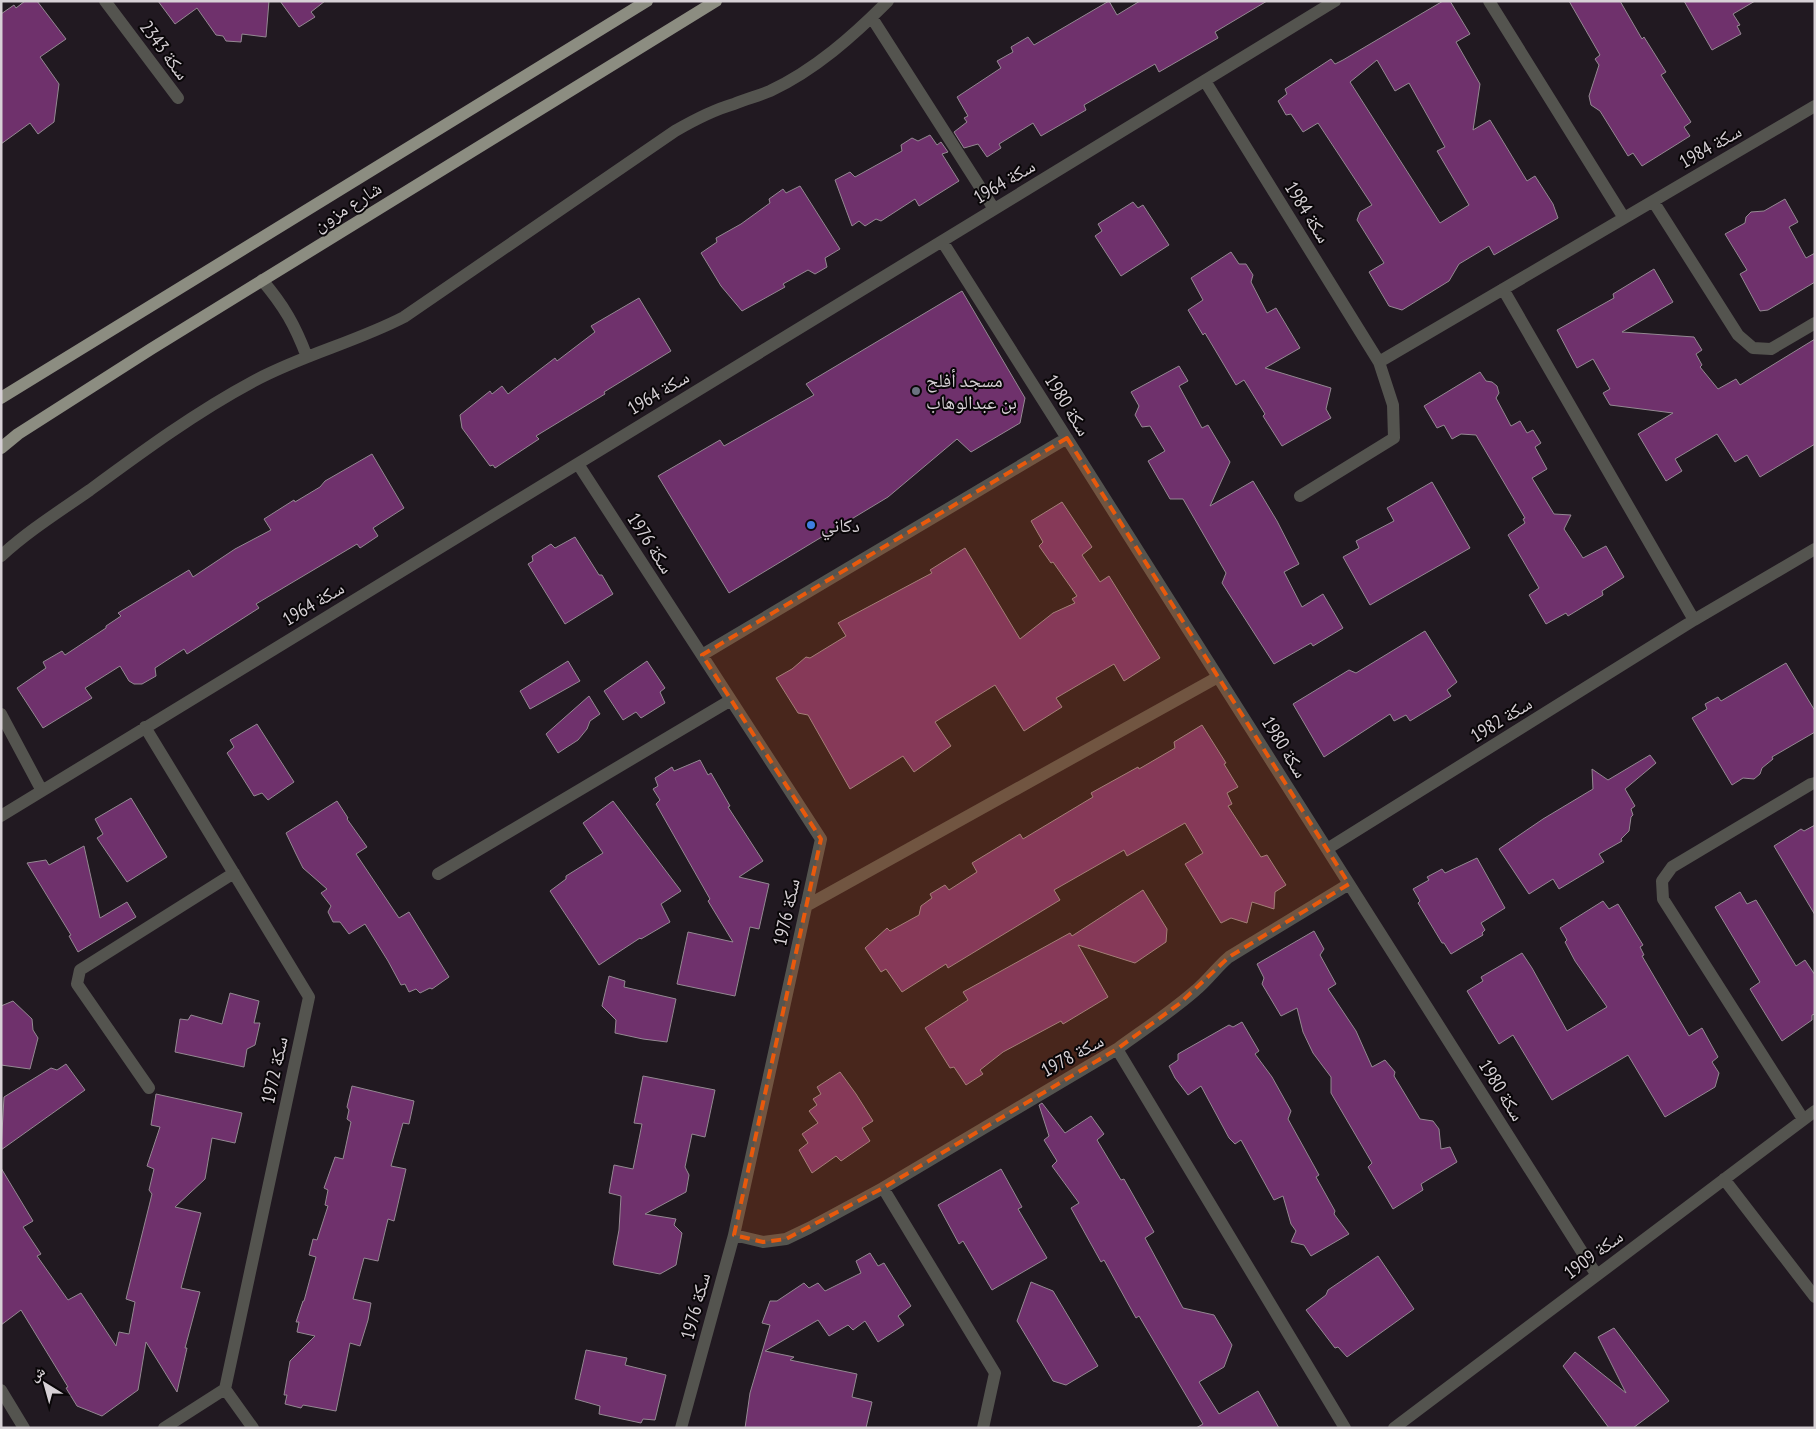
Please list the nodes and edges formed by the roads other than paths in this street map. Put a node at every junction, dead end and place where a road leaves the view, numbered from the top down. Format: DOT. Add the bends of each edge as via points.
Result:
graph roads {
  1 [pos="105,1"];
  2 [pos="647,1"];
  3 [pos="716,1"];
  4 [pos="888,1"];
  5 [pos="1335,1"];
  6 [pos="1489,1"];
  7 [pos="872,18"];
  8 [pos="1205,81"];
  9 [pos="178,98"];
  10 [pos="1815,106"];
  11 [pos="1653,201"];
  12 [pos="994,210"];
  13 [pos="1624,218"];
  14 [pos="942,241"];
  15 [pos="262,280"];
  16 [pos="1503,289"];
  17 [pos="1815,323"];
  18 [pos="307,357"];
  19 [pos="1379,362"];
  20 [pos="1,398"];
  21 [pos="1067,438"];
  22 [pos="1,448"];
  23 [pos="578,464"];
  24 [pos="1300,496"];
  25 [pos="1815,549"];
  26 [pos="1,556"];
  27 [pos="1694,620"];
  28 [pos="702,655"];
  29 [pos="1218,677"];
  30 [pos="731,700"];
  31 [pos="1,714"];
  32 [pos="145,727"];
  33 [pos="1815,783"];
  34 [pos="42,791"];
  35 [pos="1,816"];
  36 [pos="1328,850"];
  37 [pos="234,873"];
  38 [pos="438,874"];
  39 [pos="1350,884"];
  40 [pos="806,906"];
  41 [pos="1117,1049"];
  42 [pos="149,1088"];
  43 [pos="1815,1111"];
  44 [pos="1803,1119"];
  45 [pos="1724,1179"];
  46 [pos="883,1188"];
  47 [pos="734,1235"];
  48 [pos="1596,1274"];
  49 [pos="1815,1297"];
  50 [pos="225,1389"];
  51 [pos="1,1390"];
  52 [pos="24,1428"];
  53 [pos="164,1428"];
  54 [pos="253,1428"];
  55 [pos="681,1428"];
  56 [pos="983,1428"];
  57 [pos="1345,1428"];
  58 [pos="1394,1428"];
  1 -- 9 [label="street, سكة 2343"];
  2 -- 20 [label="main road, شارع مزون"];
  3 -- 15 [label="main road, شارع مزون"];
  4 -- 7 [label="street"];
  5 -- 8 [label="street, سكة 1964"];
  6 -- 13 [label="street"];
  7 -- 12 [label="street"];
  7 -- 18 [label="street" via="789,81 675,131 404,316 376,331"];
  8 -- 12 [label="street, سكة 1964"];
  8 -- 19 [label="street, سكة 1984"];
  10 -- 11 [label="street, سكة 1984"];
  11 -- 13 [label="street, سكة 1984"];
  11 -- 17 [label="street" via="1738,335 1752,348 1771,349"];
  12 -- 14 [label="street, سكة 1964"];
  13 -- 16 [label="street, سكة 1984"];
  14 -- 21 [label="street, سكة 1980"];
  14 -- 23 [label="street, سكة 1964"];
  15 -- 18 [label="street" via="282,303 297,329"];
  15 -- 22 [label="main road, شارع مزون" via="18,434"];
  16 -- 19 [label="street, سكة 1984"];
  16 -- 27 [label="street"];
  18 -- 26 [label="street" via="255,381 202,412"];
  19 -- 24 [label="street, سكة 1984" via="1393,405 1394,438"];
  21 -- 28 [label="street"];
  21 -- 29 [label="street, سكة 1980"];
  23 -- 28 [label="street, سكة 1976"];
  23 -- 32 [label="street, سكة 1964"];
  25 -- 27 [label="street, سكة 1982"];
  27 -- 36 [label="street, سكة 1982"];
  28 -- 30 [label="street, سكة 1976"];
  29 -- 36 [label="street, سكة 1980"];
  29 -- 40 [label="street"];
  30 -- 38 [label="street"];
  30 -- 40 [label="street, سكة 1976" via="821,839"];
  31 -- 34 [label="street"];
  32 -- 34 [label="street, سكة 1964"];
  32 -- 37 [label="street, سكة 1972"];
  33 -- 44 [label="street" via="1672,867 1662,881 1663,899"];
  34 -- 35 [label="street, سكة 1964"];
  36 -- 39 [label="street, سكة 1980"];
  37 -- 42 [label="street" via="80,970 77,984"];
  37 -- 50 [label="street, سكة 1972" via="309,997"];
  39 -- 41 [label="street" via="1229,957 1185,999"];
  39 -- 48 [label="street, سكة 1980"];
  40 -- 47 [label="street, سكة 1976"];
  41 -- 46 [label="street, سكة 1978"];
  41 -- 57 [label="street, سكة 1978"];
  43 -- 44 [label="street, سكة 1909"];
  44 -- 45 [label="street, سكة 1909"];
  45 -- 48 [label="street, سكة 1909"];
  45 -- 49 [label="street"];
  46 -- 47 [label="street, سكة 1978" via="786,1239 763,1242"];
  46 -- 56 [label="street" via="995,1372"];
  47 -- 55 [label="street, سكة 1976"];
  48 -- 58 [label="street, سكة 1909"];
  50 -- 53 [label="street"];
  50 -- 54 [label="street"];
  51 -- 52 [label="street"];
}
